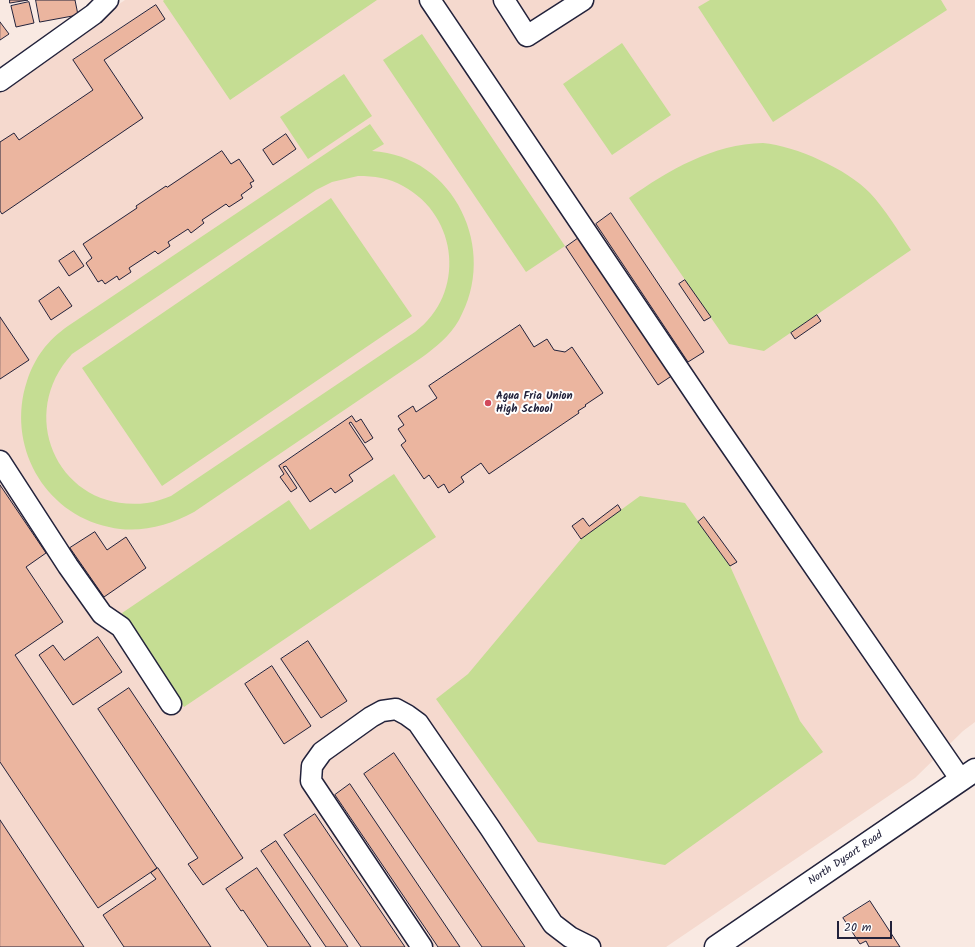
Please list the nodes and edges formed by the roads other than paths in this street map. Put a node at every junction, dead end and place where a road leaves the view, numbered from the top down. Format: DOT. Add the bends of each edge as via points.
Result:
graph roads {
  1 [pos="108,0"];
  2 [pos="430,0"];
  3 [pos="504,0"];
  4 [pos="583,0"];
  5 [pos="0,81"];
  6 [pos="0,461"];
  7 [pos="171,704"];
  8 [pos="968,775"];
  9 [pos="422,947"];
  10 [pos="590,947"];
  11 [pos="716,947"];
  1 -- 5 [label="lane" via="94,14"];
  2 -- 8 [label="lane" via="711,417"];
  3 -- 4 [label="lane" via="527,36"];
  6 -- 7 [label="lane" via="72,572 102,614 121,627"];
  8 -- 11 [label="main road, North Dysart Road"];
  9 -- 10 [label="lane" via="311,781 312,766 322,752 371,717 382,711 396,709 418,723 553,924 570,937"];
}
